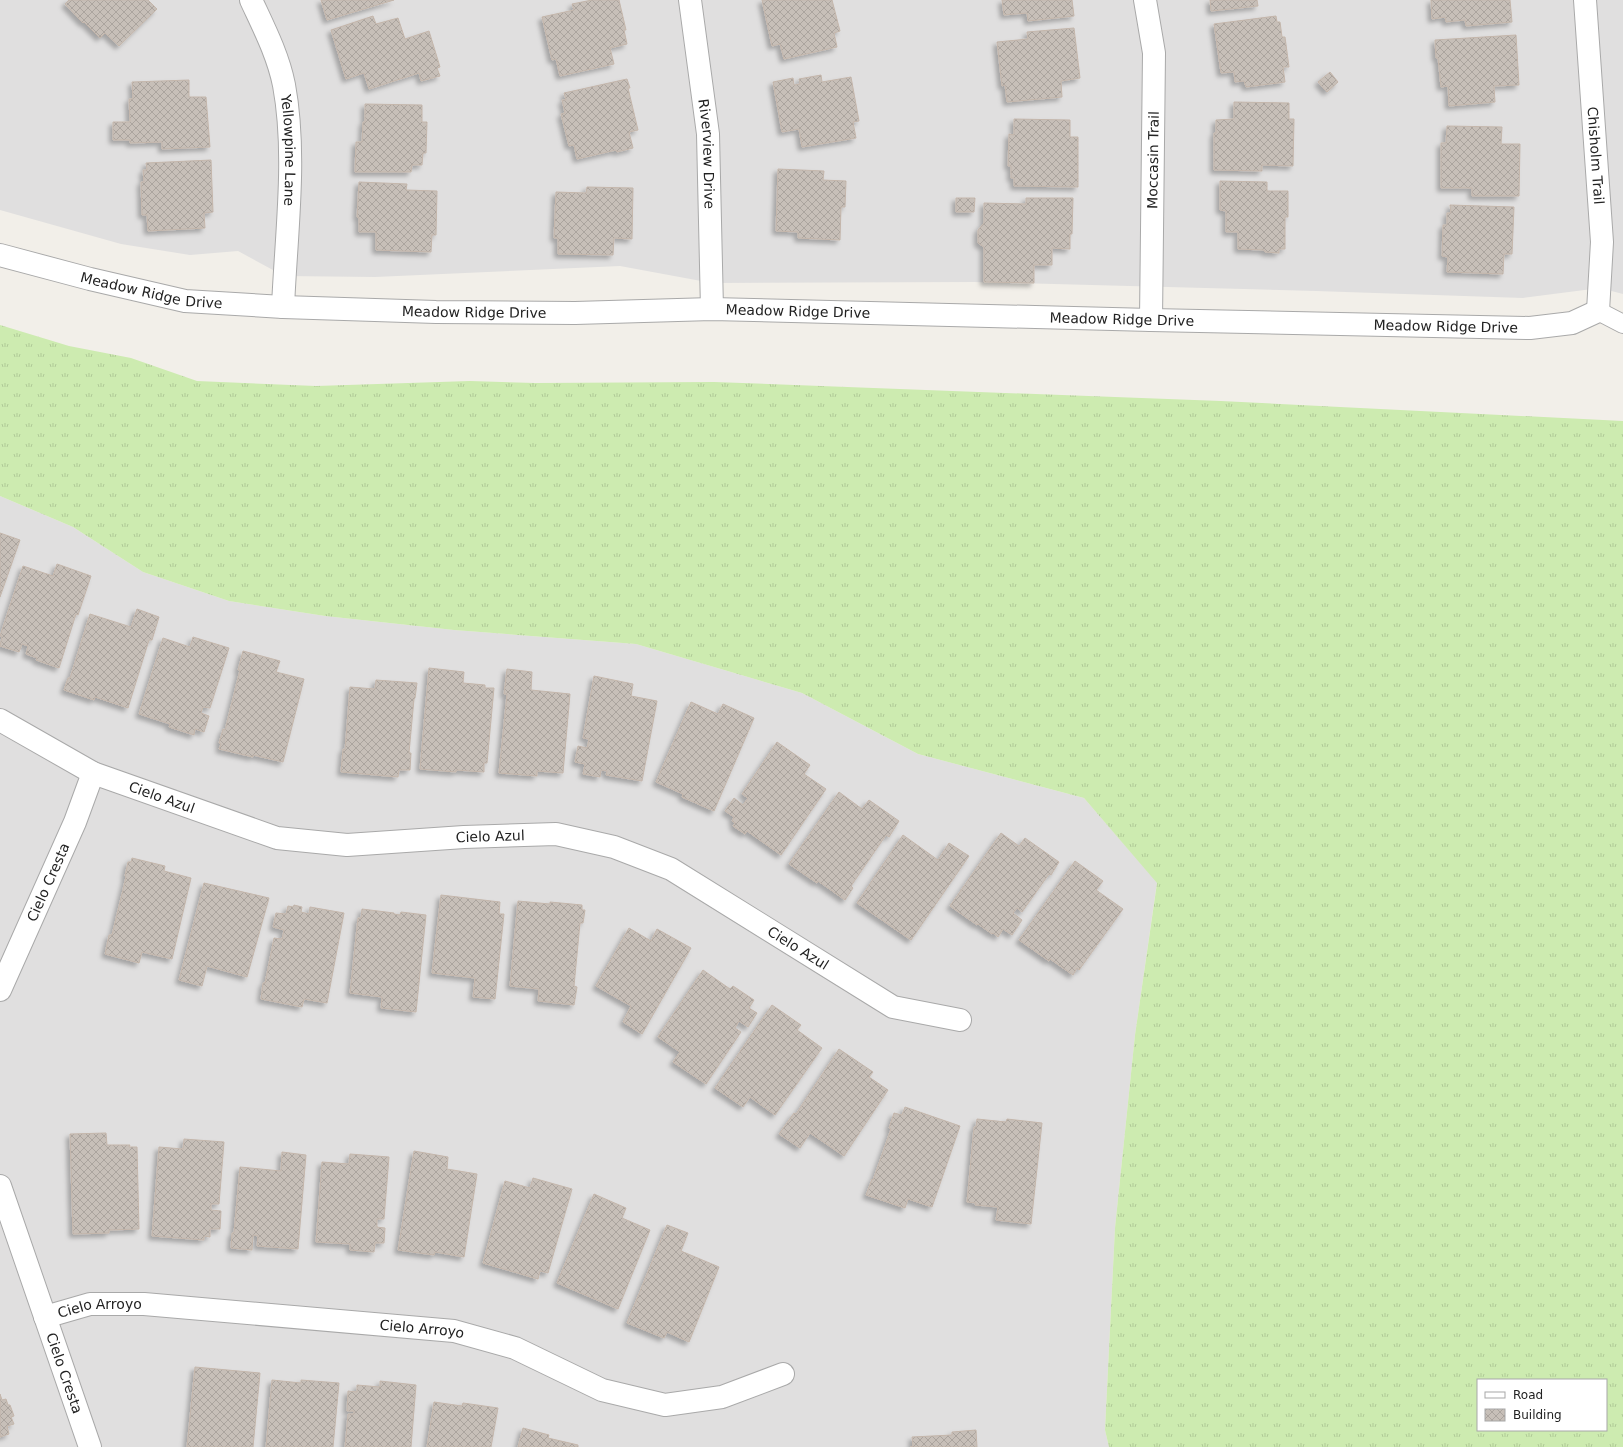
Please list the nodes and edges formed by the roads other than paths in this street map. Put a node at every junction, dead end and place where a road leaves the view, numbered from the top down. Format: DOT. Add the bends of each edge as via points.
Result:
graph roads {
  1 [pos="251,0"];
  2 [pos="690,0"];
  3 [pos="1145,0"];
  4 [pos="1586,0"];
  5 [pos="0,255"];
  6 [pos="282,307"];
  7 [pos="712,309"];
  8 [pos="1598,310"];
  9 [pos="1151,320"];
  10 [pos="1623,324"];
  11 [pos="0,720"];
  12 [pos="93,773"];
  13 [pos="0,990"];
  14 [pos="960,1020"];
  15 [pos="0,1186"];
  16 [pos="45,1317"];
  17 [pos="783,1374"];
  18 [pos="90,1447"];
  1 -- 6 [label="street, Yellowpine Lane" via="273,48 284,84 289,122 290,163"];
  2 -- 7 [label="street, Riverview Drive" via="708,134"];
  3 -- 9 [label="street, Moccasin Trail" via="1154,53"];
  4 -- 8 [label="street, Chisholm Trail" via="1602,242"];
  5 -- 6 [label="street, Meadow Ridge Drive" via="185,301"];
  6 -- 7 [label="street, Meadow Ridge Drive" via="575,313"];
  7 -- 9 [label="street, Meadow Ridge Drive"];
  8 -- 9 [label="street, Meadow Ridge Drive" via="1572,323 1530,328"];
  8 -- 10 [label="lane"];
  11 -- 12 [label="street, Cielo Azul"];
  12 -- 13 [label="street, Cielo Cresta" via="75,822"];
  12 -- 14 [label="street, Cielo Azul" via="277,838 347,845 556,834 614,847 671,869 893,1007"];
  15 -- 16 [label="street, Cielo Cresta"];
  16 -- 17 [label="street, Cielo Arroyo" via="90,1304 144,1304 454,1331 515,1348 602,1390 665,1405 722,1397"];
  16 -- 18 [label="street, Cielo Cresta"];
}
